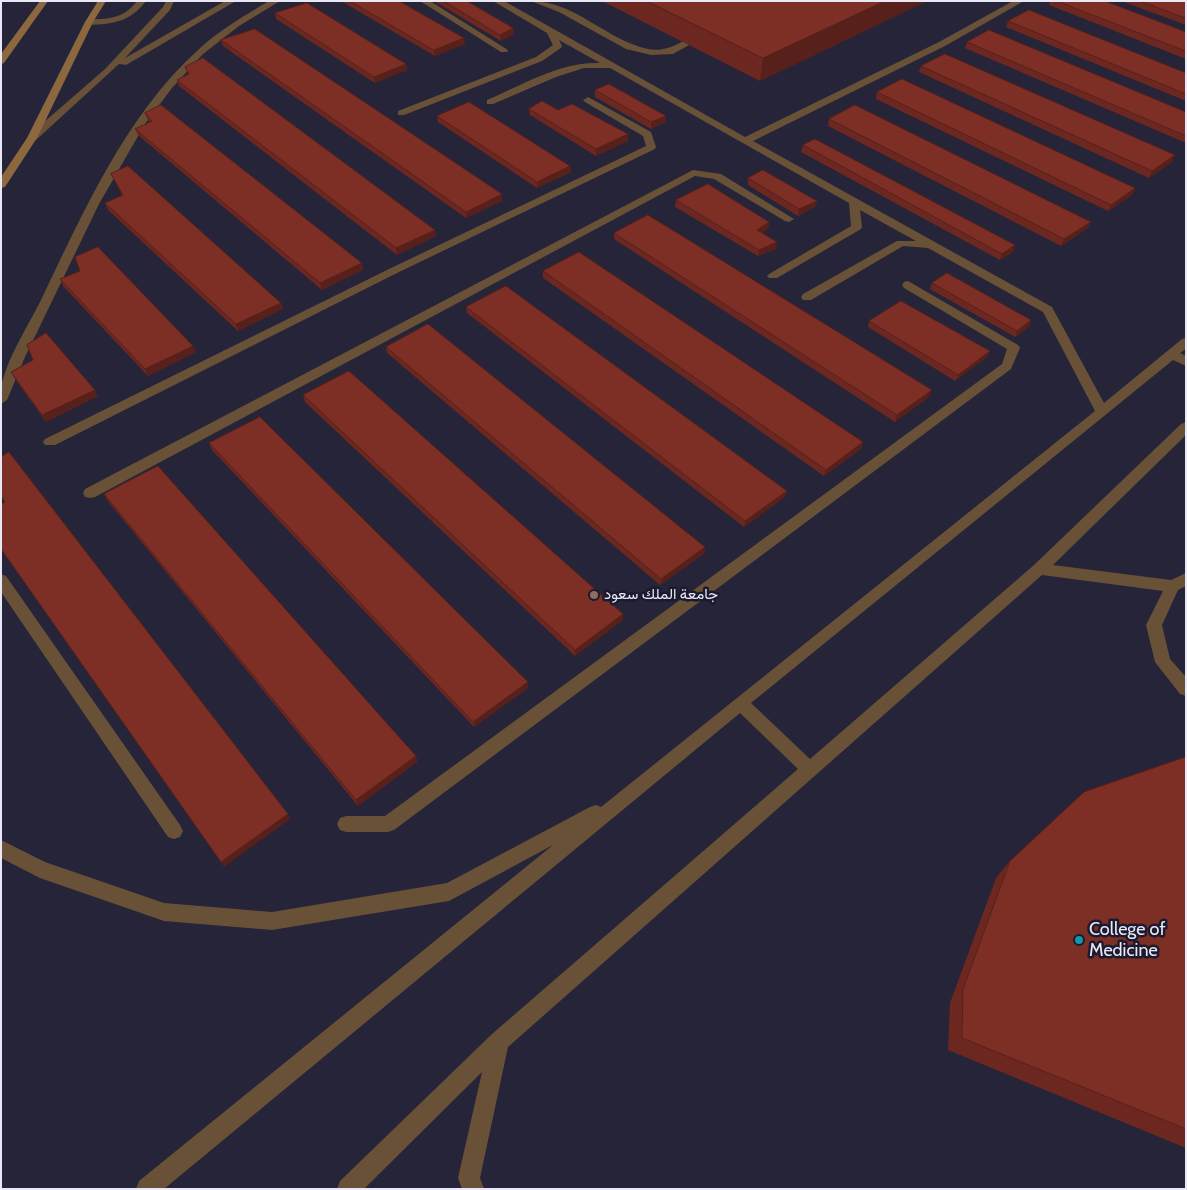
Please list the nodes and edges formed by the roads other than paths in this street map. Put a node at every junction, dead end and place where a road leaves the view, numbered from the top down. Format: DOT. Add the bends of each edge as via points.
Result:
graph roads {
  1 [pos="44,1"];
  2 [pos="102,1"];
  3 [pos="142,1"];
  4 [pos="170,1"];
  5 [pos="232,1"];
  6 [pos="276,1"];
  7 [pos="424,1"];
  8 [pos="497,1"];
  9 [pos="535,1"];
  10 [pos="1020,1"];
  11 [pos="89,22"];
  12 [pos="551,32"];
  13 [pos="709,33"];
  14 [pos="504,50"];
  15 [pos="1,61"];
  16 [pos="612,66"];
  17 [pos="108,71"];
  18 [pos="588,100"];
  19 [pos="490,102"];
  20 [pos="401,113"];
  21 [pos="32,138"];
  22 [pos="745,141"];
  23 [pos="1,185"];
  24 [pos="854,203"];
  25 [pos="789,219"];
  26 [pos="930,245"];
  27 [pos="773,276"];
  28 [pos="908,285"];
  29 [pos="807,297"];
  30 [pos="1186,342"];
  31 [pos="1179,358"];
  32 [pos="1,400"];
  33 [pos="1102,412"];
  34 [pos="1186,428"];
  35 [pos="50,442"];
  36 [pos="90,493"];
  37 [pos="1039,569"];
  38 [pos="1,580"];
  39 [pos="1180,582"];
  40 [pos="1186,689"];
  41 [pos="740,703"];
  42 [pos="809,769"];
  43 [pos="628,795"];
  44 [pos="346,824"];
  45 [pos="174,831"];
  46 [pos="1,848"];
  47 [pos="499,1041"];
  48 [pos="147,1189"];
  49 [pos="348,1189"];
  50 [pos="474,1189"];
  1 -- 15 [label="main road"];
  2 -- 11 [label="main road"];
  3 -- 11 [label="lane" via="130,16 115,21"];
  4 -- 17 [label="lane"];
  5 -- 17 [label="lane"];
  6 -- 32 [label="lane" via="252,12 209,45 168,86 128,141 92,205"];
  7 -- 14 [label="lane"];
  8 -- 12 [label="lane"];
  9 -- 13 [label="lane" via="562,10 629,47 651,52 670,52"];
  10 -- 22 [label="lane" via="942,44"];
  11 -- 21 [label="main road"];
  12 -- 16 [label="lane"];
  12 -- 20 [label="lane" via="558,46 539,59"];
  16 -- 19 [label="lane" via="583,65"];
  16 -- 22 [label="lane"];
  17 -- 21 [label="lane"];
  18 -- 35 [label="lane" via="647,134 651,146"];
  21 -- 23 [label="main road"];
  22 -- 24 [label="lane"];
  24 -- 26 [label="lane"];
  24 -- 27 [label="lane" via="857,227"];
  25 -- 36 [label="lane" via="716,176 693,173"];
  26 -- 29 [label="lane" via="901,243"];
  26 -- 33 [label="lane" via="1048,310"];
  28 -- 44 [label="lane" via="1014,348 1006,366 388,824"];
  30 -- 31 [label="lane"];
  31 -- 33 [label="lane"];
  33 -- 41 [label="lane"];
  34 -- 37 [label="lane"];
  37 -- 39 [label="lane"];
  37 -- 42 [label="lane"];
  38 -- 45 [label="lane"];
  39 -- 40 [label="lane" via="1154,625 1163,662"];
  41 -- 42 [label="lane"];
  41 -- 43 [label="lane"];
  42 -- 47 [label="lane"];
  43 -- 46 [label="lane" via="449,892 272,921 164,912 40,869"];
  43 -- 48 [label="lane"];
  47 -- 49 [label="lane"];
  47 -- 50 [label="lane" via="469,1178"];
}
